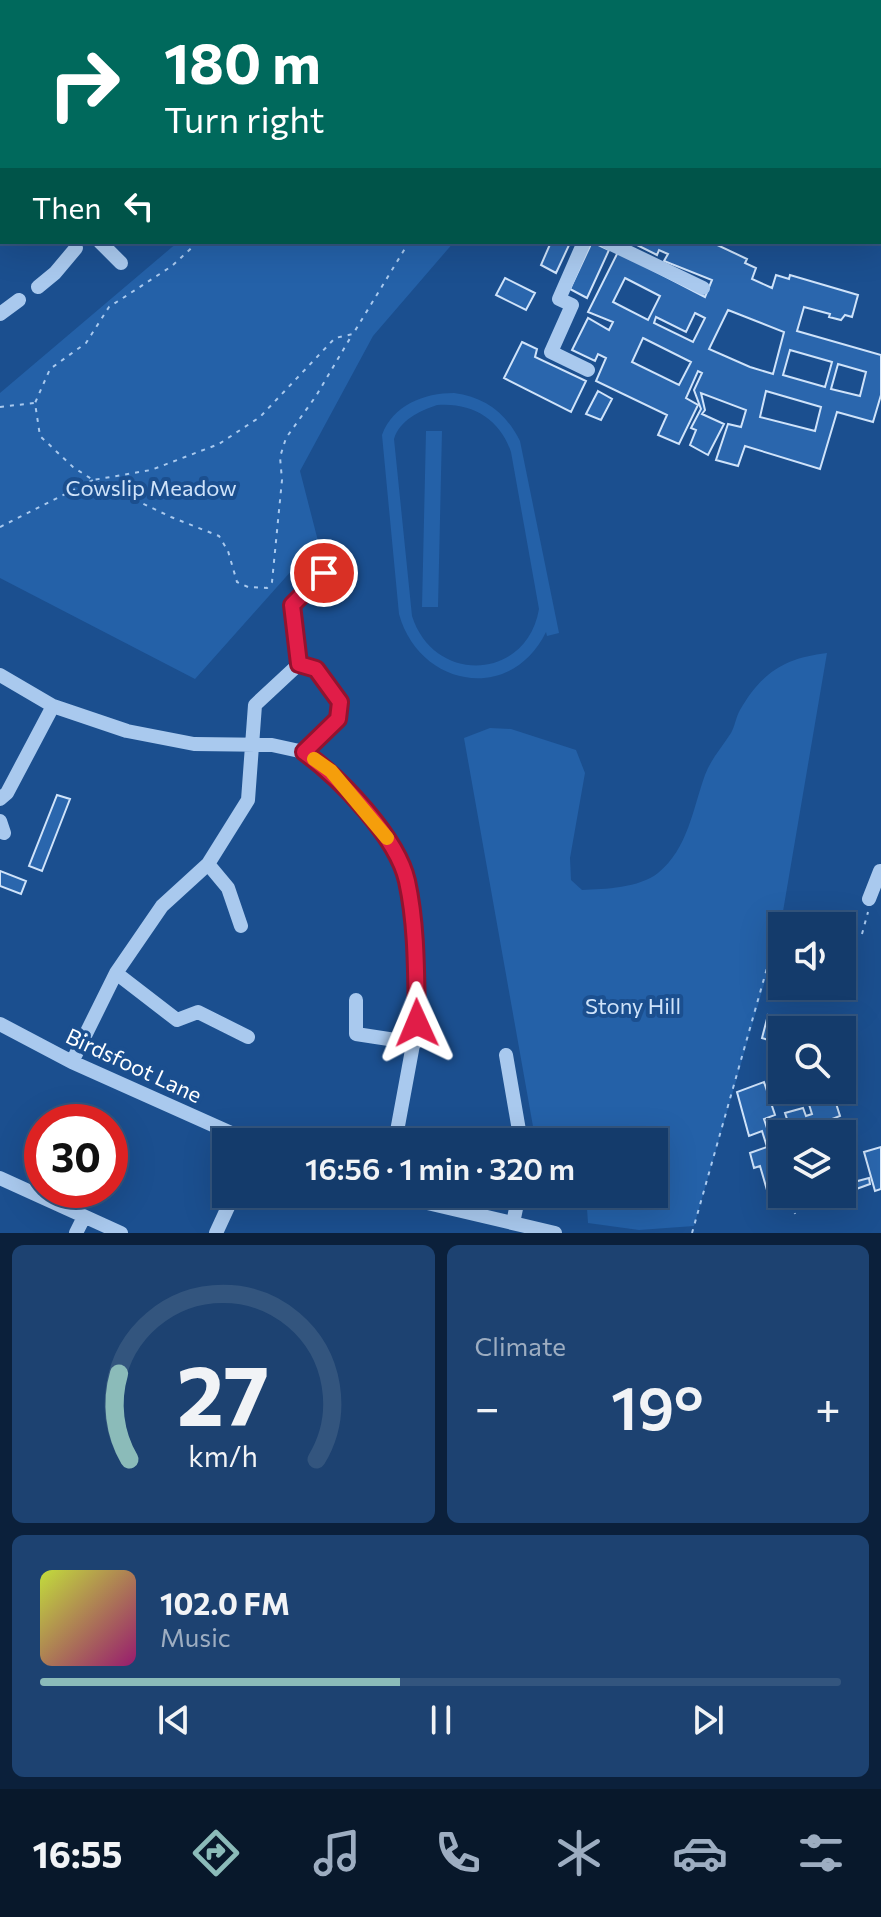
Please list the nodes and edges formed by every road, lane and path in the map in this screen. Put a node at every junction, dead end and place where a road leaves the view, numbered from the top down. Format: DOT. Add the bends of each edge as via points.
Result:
graph roads {
  1 [pos="79,244"];
  2 [pos="102,244"];
  3 [pos="196,244"];
  4 [pos="408,244"];
  5 [pos="583,244"];
  6 [pos="611,244"];
  7 [pos="121,263"];
  8 [pos="38,287"];
  9 [pos="703,288"];
  10 [pos="19,300"];
  11 [pos="0,314"];
  12 [pos="353,334"];
  13 [pos="588,370"];
  14 [pos="35,403"];
  15 [pos="0,407"];
  16 [pos="93,480"];
  17 [pos="0,527"];
  18 [pos="324,573"];
  19 [pos="299,664"];
  20 [pos="0,675"];
  21 [pos="53,706"];
  22 [pos="252,747"];
  23 [pos="304,752"];
  24 [pos="0,799"];
  25 [pos="208,864"];
  26 [pos="881,870"];
  27 [pos="869,899"];
  28 [pos="241,926"];
  29 [pos="862,934"];
  30 [pos="768,964"];
  31 [pos="116,973"];
  32 [pos="356,1000"];
  33 [pos="2,1030"];
  34 [pos="248,1037"];
  35 [pos="415,1043"];
  36 [pos="506,1055"];
  37 [pos="72,1062"];
  38 [pos="220,1128"];
  39 [pos="398,1128"];
  40 [pos="519,1128"];
  41 [pos="0,1178"];
  42 [pos="228,1208"];
  43 [pos="449,1208"];
  44 [pos="516,1208"];
  45 [pos="793,1208"];
  46 [pos="795,1214"];
  47 [pos="84,1217"];
  48 [pos="513,1223"];
  49 [pos="76,1233"];
  50 [pos="121,1233"];
  51 [pos="216,1233"];
  52 [pos="554,1233"];
  53 [pos="692,1233"];
  1 -- 8 [label="street"];
  2 -- 7 [label="street"];
  3 -- 14 [label="path" via="109,307 86,343 50,369"];
  4 -- 12 [label="path"];
  5 -- 13 [label="street" via="559,299 572,305 551,352"];
  6 -- 9 [label="street"];
  10 -- 11 [label="street"];
  12 -- 16 [label="path" via="335,338 260,417 219,444 151,470"];
  12 -- 16 [label="path" via="286,438 280,457 272,582 267,588 237,582 219,536"];
  14 -- 15 [label="path"];
  14 -- 16 [label="path" via="40,436"];
  16 -- 17 [label="path"];
  18 -- 19 [label="street" via="292,605"];
  19 -- 22 [label="street" via="255,705"];
  19 -- 23 [label="street" via="316,669 340,702 338,719"];
  20 -- 21 [label="street"];
  21 -- 22 [label="street" via="127,731 194,744"];
  21 -- 24 [label="street"];
  22 -- 23 [label="street"];
  22 -- 25 [label="street" via="248,800"];
  23 -- 35 [label="street" via="331,771 389,839 407,878 415,938"];
  25 -- 28 [label="street" via="228,888"];
  25 -- 31 [label="street" via="162,906"];
  26 -- 27 [label="street"];
  27 -- 29 [label="path"];
  30 -- 53 [label="path"];
  31 -- 34 [label="street" via="177,1020 198,1012"];
  31 -- 37 [label="street"];
  32 -- 35 [label="street" via="356,1034"];
  33 -- 37 [label="street, Birdsfoot Lane"];
  35 -- 39 [label="street"];
  36 -- 40 [label="street"];
  37 -- 38 [label="street, Birdsfoot Lane"];
  41 -- 47 [label="street"];
  42 -- 51 [label="street"];
  43 -- 48 [label="street"];
  44 -- 48 [label="street"];
  45 -- 46 [label="path"];
  47 -- 49 [label="street"];
  47 -- 50 [label="street"];
  48 -- 52 [label="street"];
}
